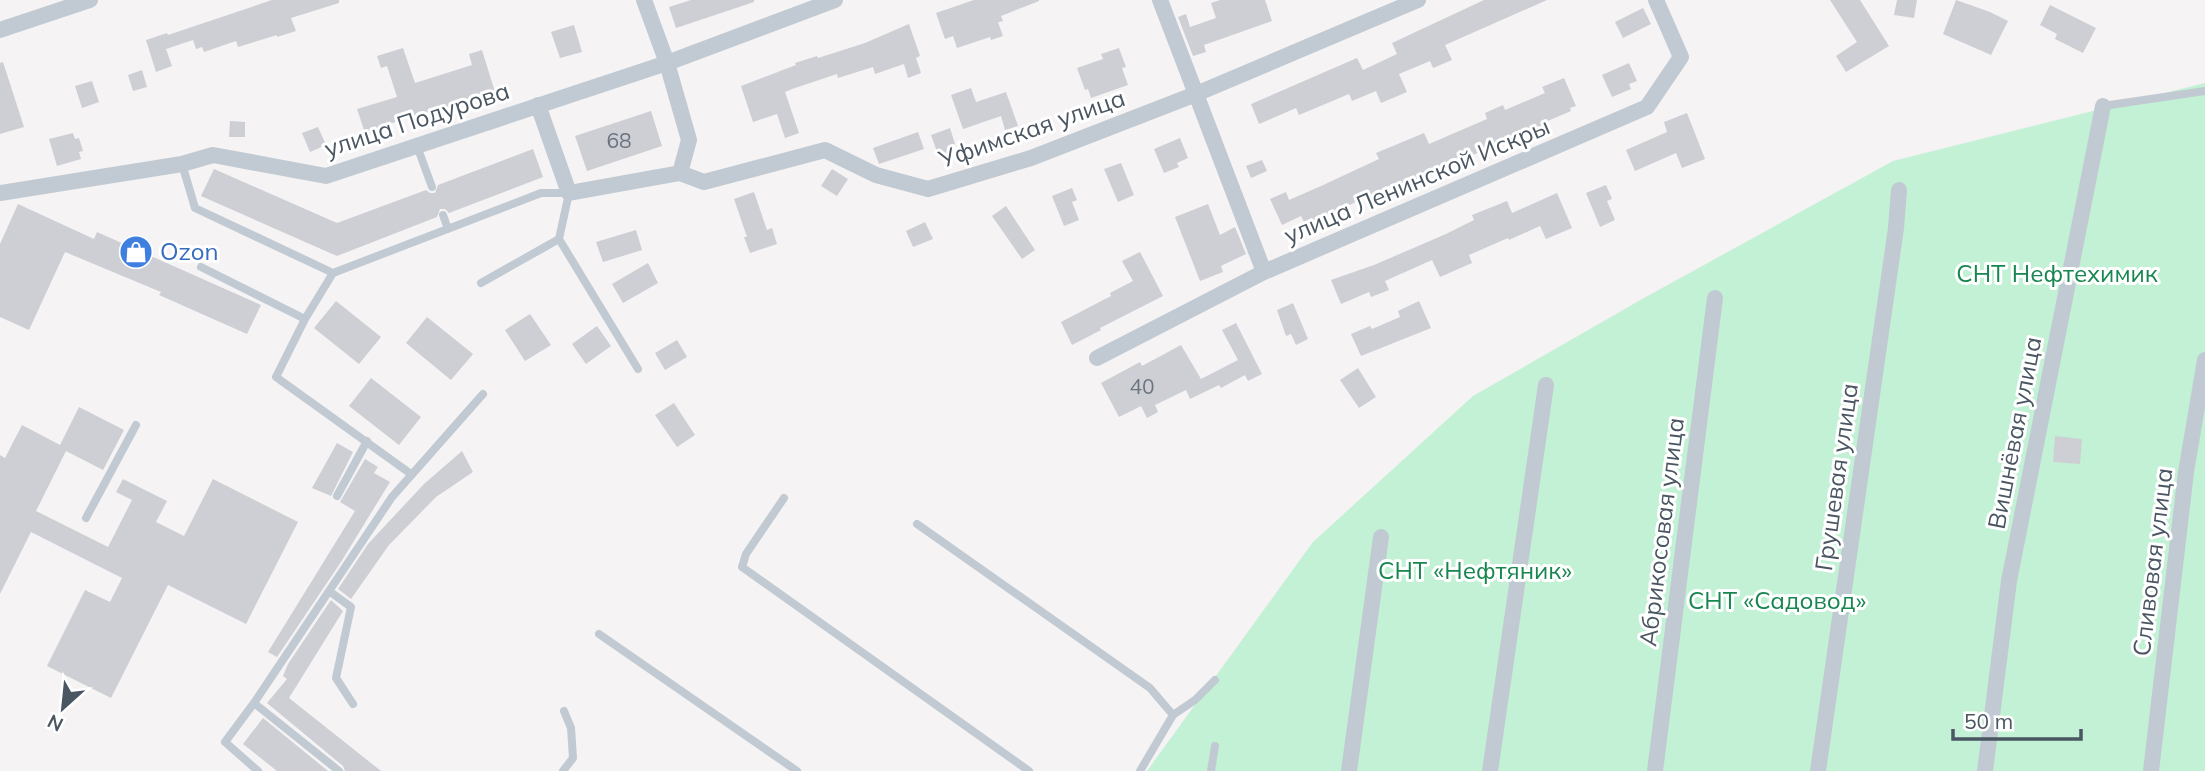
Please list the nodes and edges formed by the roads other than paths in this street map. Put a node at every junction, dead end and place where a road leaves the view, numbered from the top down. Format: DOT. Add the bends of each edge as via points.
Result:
graph roads {
  1 [pos="90,0"];
  2 [pos="644,0"];
  3 [pos="835,0"];
  4 [pos="1160,0"];
  5 [pos="1418,0"];
  6 [pos="1657,0"];
  7 [pos="0,30"];
  8 [pos="667,63"];
  9 [pos="2205,91"];
  10 [pos="1196,94"];
  11 [pos="538,105"];
  12 [pos="2103,106"];
  13 [pos="417,146"];
  14 [pos="182,164"];
  15 [pos="680,173"];
  16 [pos="432,187"];
  17 [pos="1899,190"];
  18 [pos="0,193"];
  19 [pos="569,193"];
  20 [pos="443,215"];
  21 [pos="448,229"];
  22 [pos="559,239"];
  23 [pos="201,267"];
  24 [pos="1264,272"];
  25 [pos="333,273"];
  26 [pos="481,283"];
  27 [pos="1715,298"];
  28 [pos="305,319"];
  29 [pos="1097,358"];
  30 [pos="2205,360"];
  31 [pos="638,369"];
  32 [pos="1546,385"];
  33 [pos="483,394"];
  34 [pos="136,425"];
  35 [pos="366,442"];
  36 [pos="411,474"];
  37 [pos="337,496"];
  38 [pos="784,498"];
  39 [pos="86,518"];
  40 [pos="916,524"];
  41 [pos="1381,537"];
  42 [pos="329,591"];
  43 [pos="598,634"];
  44 [pos="1214,680"];
  45 [pos="254,703"];
  46 [pos="353,704"];
  47 [pos="564,711"];
  48 [pos="1173,715"];
  49 [pos="1215,746"];
  50 [pos="258,771"];
  51 [pos="339,771"];
  52 [pos="563,771"];
  53 [pos="797,771"];
  54 [pos="1029,771"];
  55 [pos="1140,771"];
  56 [pos="1211,771"];
  57 [pos="1349,771"];
  58 [pos="1490,771"];
  59 [pos="1655,771"];
  60 [pos="1818,771"];
  61 [pos="1985,771"];
  62 [pos="2151,771"];
  1 -- 7 [label="street"];
  2 -- 8 [label="street"];
  3 -- 8 [label="street, улица Подурова"];
  4 -- 10 [label="street"];
  5 -- 10 [label="street, Уфимская улица"];
  6 -- 24 [label="street, улица Ленинской Искры" via="1681,57 1647,107"];
  8 -- 11 [label="street, улица Подурова"];
  8 -- 15 [label="street" via="689,140"];
  9 -- 12 [label="lane"];
  10 -- 15 [label="street, Уфимская улица" via="1031,158 928,189 876,175 825,150 704,182"];
  10 -- 24 [label="street"];
  11 -- 13 [label="street, улица Подурова"];
  11 -- 19 [label="street"];
  12 -- 61 [label="street, Вишнёвая улица" via="2009,581"];
  13 -- 14 [label="street, улица Подурова" via="326,176 213,155"];
  13 -- 16 [label="lane"];
  14 -- 18 [label="street, улица Подурова"];
  14 -- 25 [label="lane" via="195,208"];
  15 -- 19 [label="street, Уфимская улица"];
  17 -- 60 [label="street, Грушевая улица"];
  19 -- 21 [label="lane" via="541,193"];
  19 -- 22 [label="lane"];
  20 -- 21 [label="lane"];
  21 -- 25 [label="lane"];
  22 -- 26 [label="lane"];
  22 -- 31 [label="lane"];
  23 -- 28 [label="lane"];
  24 -- 29 [label="street, улица Ленинской Искры"];
  25 -- 28 [label="lane"];
  27 -- 59 [label="street, Абрикосовая улица"];
  28 -- 35 [label="lane" via="276,377"];
  30 -- 62 [label="street, Сливовая улица" via="2186,472"];
  32 -- 58 [label="street"];
  33 -- 36 [label="lane"];
  34 -- 39 [label="lane"];
  35 -- 36 [label="lane"];
  35 -- 37 [label="lane"];
  36 -- 42 [label="lane"];
  38 -- 54 [label="lane" via="742,566"];
  40 -- 48 [label="lane" via="1150,688"];
  41 -- 57 [label="street"];
  42 -- 45 [label="lane"];
  42 -- 46 [label="lane" via="351,607 336,678"];
  43 -- 53 [label="lane"];
  44 -- 48 [label="lane"];
  45 -- 50 [label="lane" via="225,741"];
  45 -- 51 [label="lane"];
  47 -- 52 [label="lane" via="571,728 573,758"];
  48 -- 55 [label="lane"];
  49 -- 56 [label="lane"];
}
